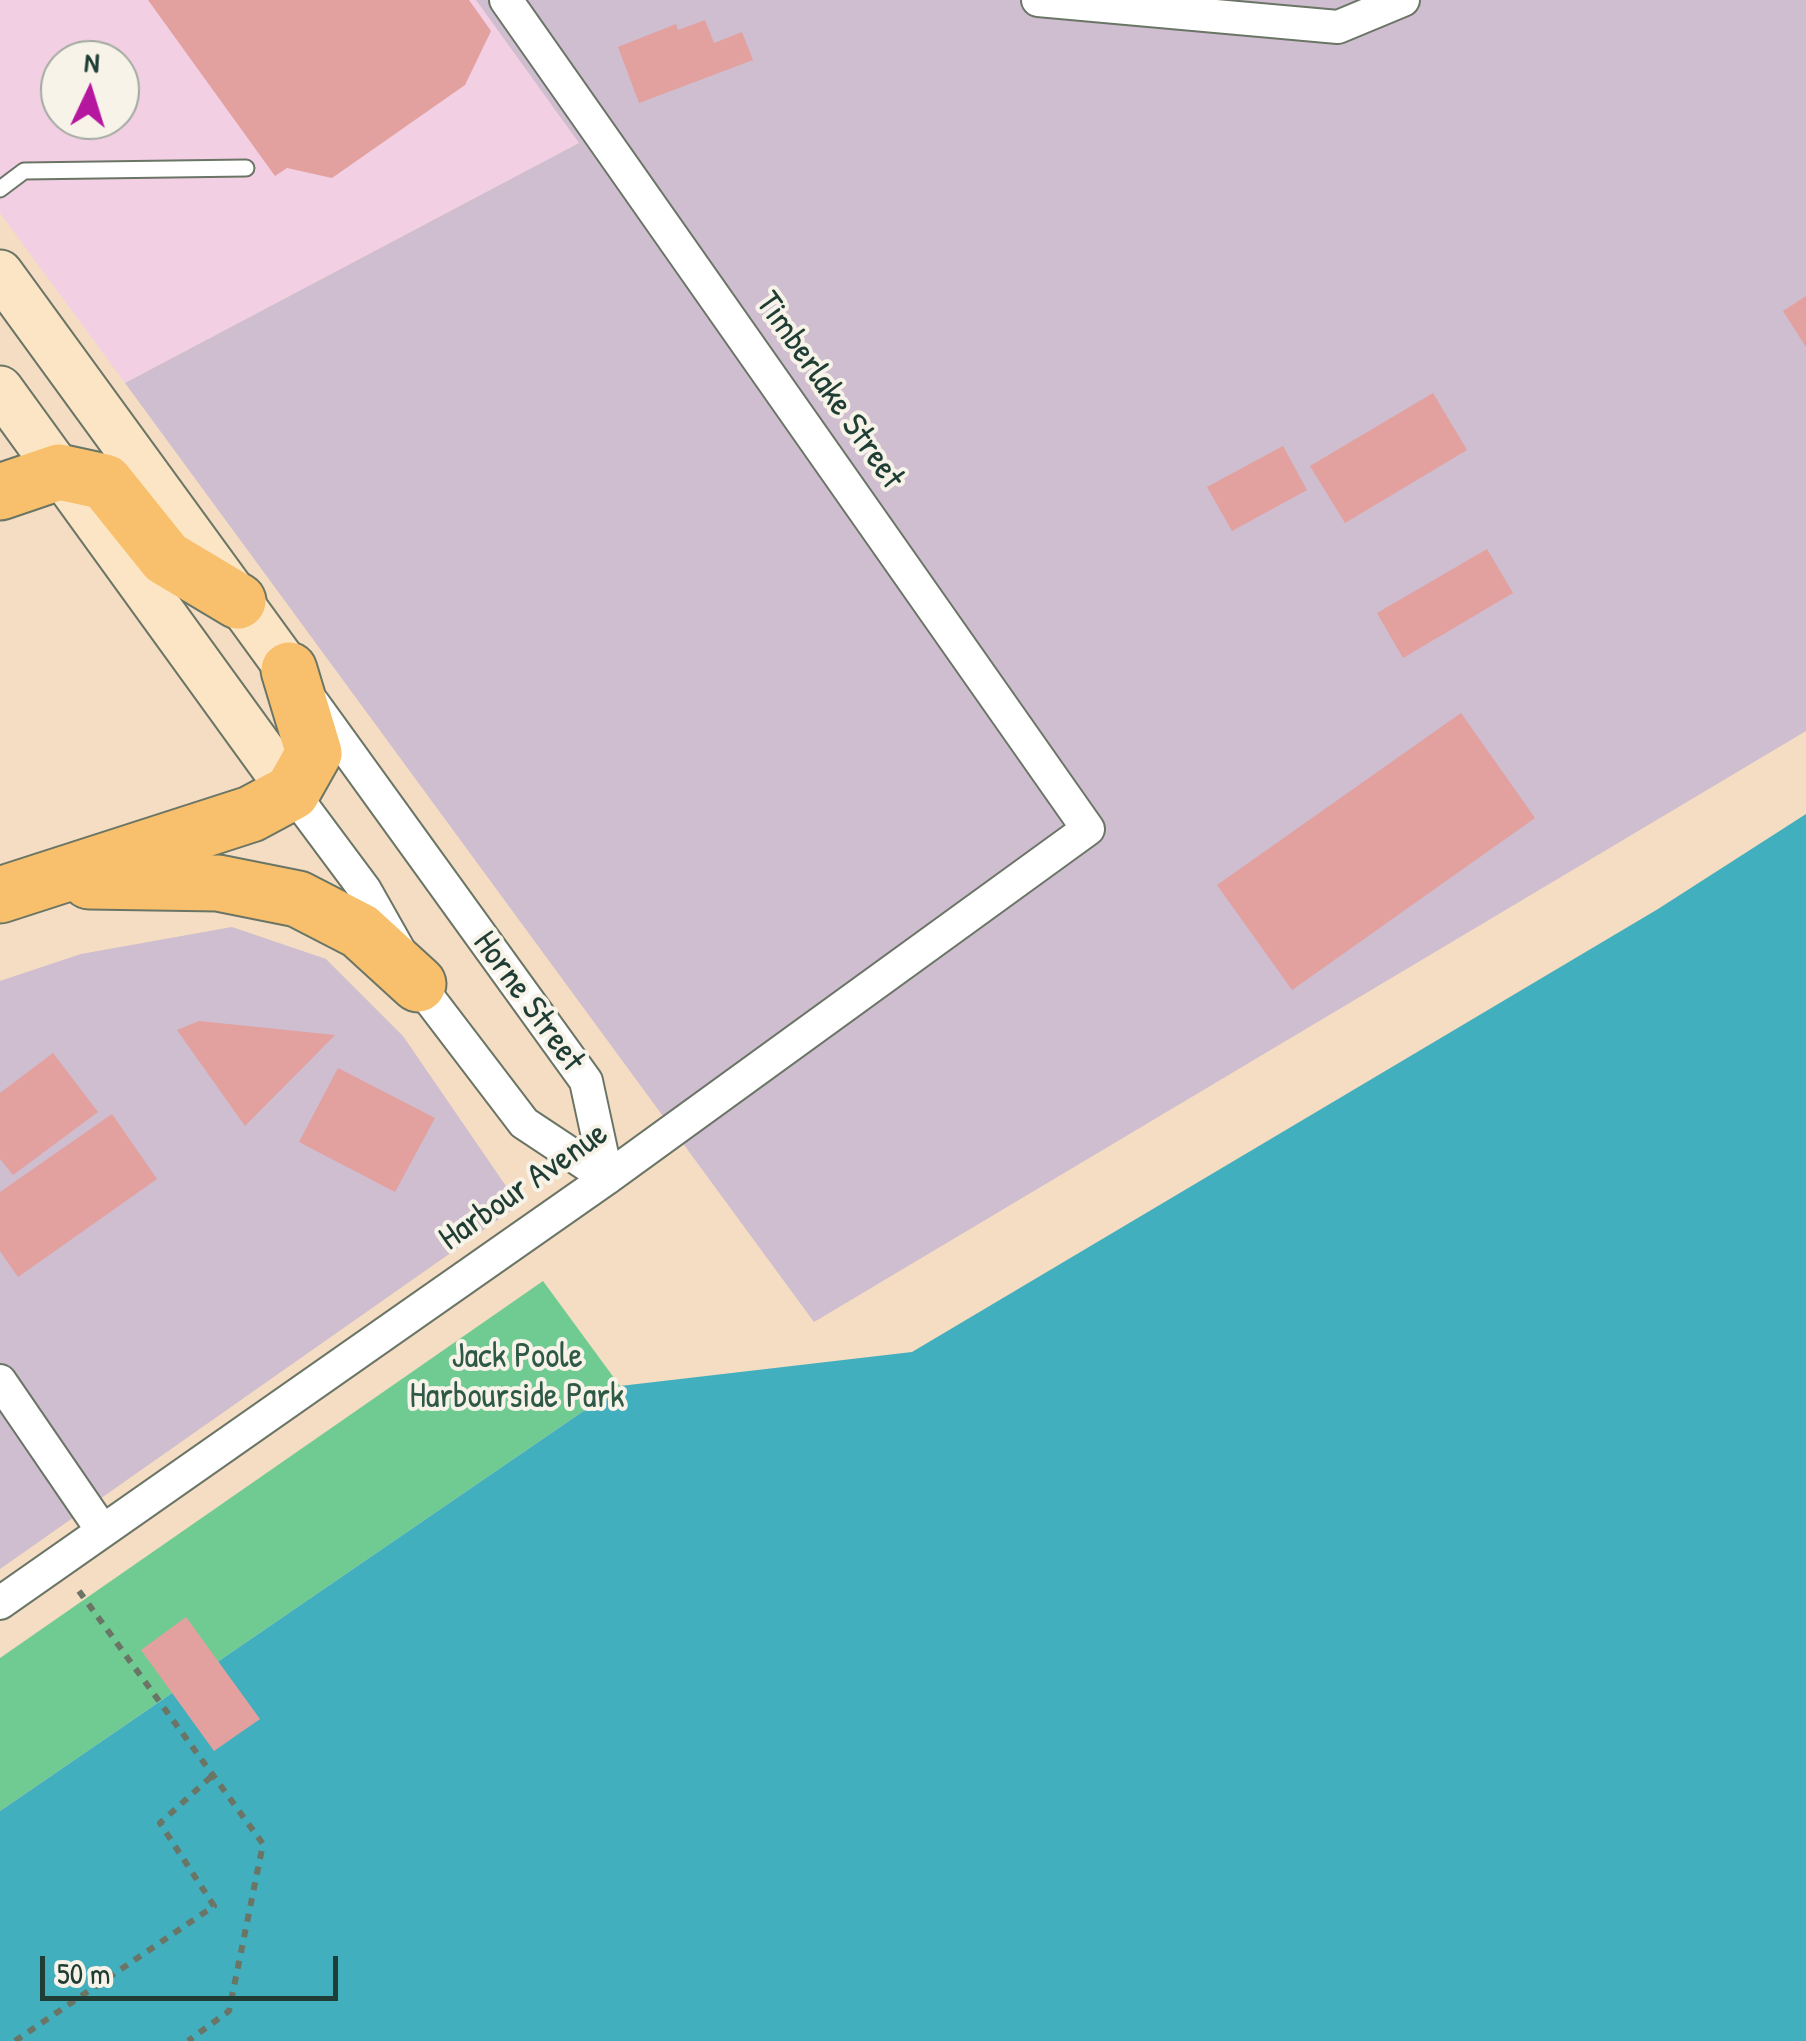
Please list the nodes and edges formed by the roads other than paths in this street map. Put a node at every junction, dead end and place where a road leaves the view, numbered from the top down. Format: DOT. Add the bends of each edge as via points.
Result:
graph roads {
  1 [pos="506,0"];
  2 [pos="1038,0"];
  3 [pos="1404,0"];
  4 [pos="246,168"];
  5 [pos="0,189"];
  6 [pos="0,273"];
  7 [pos="0,389"];
  8 [pos="59,472"];
  9 [pos="0,492"];
  10 [pos="238,601"];
  11 [pos="289,670"];
  12 [pos="292,792"];
  13 [pos="1088,829"];
  14 [pos="23,888"];
  15 [pos="418,984"];
  16 [pos="607,1178"];
  17 [pos="0,1381"];
  18 [pos="102,1530"];
  19 [pos="0,1603"];
  1 -- 13 [label="street, Timberlake Street"];
  2 -- 3 [label="street" via="1338,27"];
  4 -- 5 [label="lane" via="24,171"];
  6 -- 10 [label="main road, Horne Street"];
  7 -- 8 [label="main road"];
  8 -- 9 [label="highway"];
  8 -- 10 [label="highway" via="105,482 166,558"];
  8 -- 12 [label="main road"];
  10 -- 11 [label="main road, Horne Street"];
  11 -- 12 [label="highway" via="314,754"];
  11 -- 16 [label="street, Horne Street" via="586,1081"];
  12 -- 14 [label="highway" via="251,814"];
  12 -- 15 [label="street" via="365,890"];
  13 -- 16 [label="street, Harbour Avenue"];
  14 -- 15 [label="highway" via="218,883 298,899 360,930"];
  15 -- 16 [label="street" via="524,1124"];
  16 -- 18 [label="street, Harbour Avenue"];
  17 -- 18 [label="street"];
  18 -- 19 [label="street, Harbour Avenue"];
}
